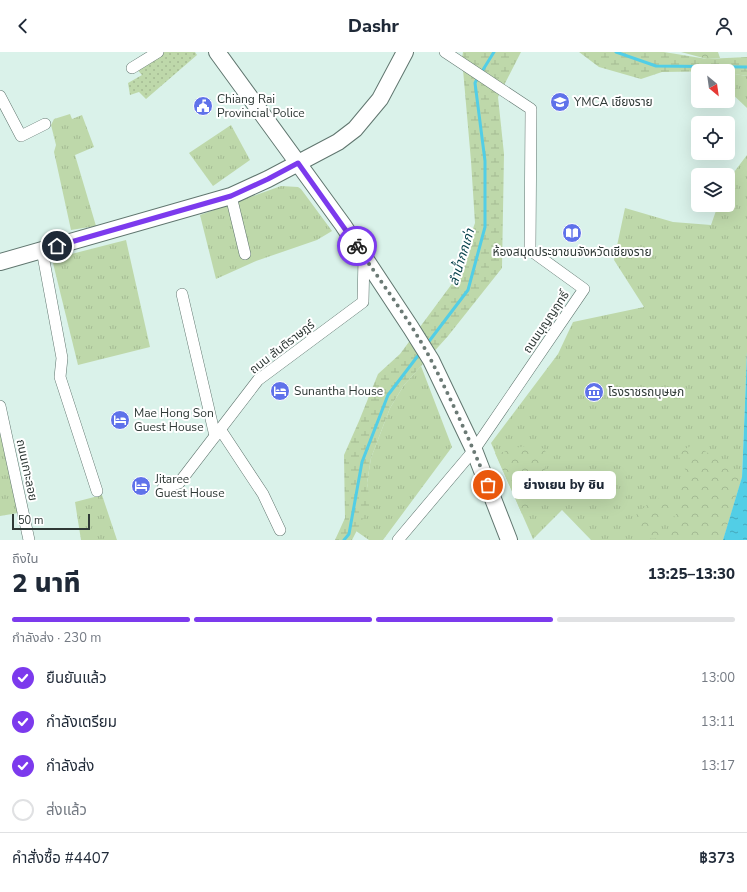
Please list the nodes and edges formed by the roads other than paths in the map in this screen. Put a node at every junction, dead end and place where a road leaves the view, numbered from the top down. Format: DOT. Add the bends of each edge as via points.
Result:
graph roads {
  1 [pos="158,52"];
  2 [pos="217,52"];
  3 [pos="405,52"];
  4 [pos="445,52"];
  5 [pos="132,68"];
  6 [pos="0,96"];
  7 [pos="45,124"];
  8 [pos="298,163"];
  9 [pos="231,196"];
  10 [pos="42,250"];
  11 [pos="245,254"];
  12 [pos="364,256"];
  13 [pos="0,262"];
  14 [pos="182,294"];
  15 [pos="0,406"];
  16 [pos="218,433"];
  17 [pos="474,450"];
  18 [pos="163,488"];
  19 [pos="97,491"];
  20 [pos="280,530"];
  21 [pos="505,536"];
  22 [pos="29,540"];
  23 [pos="398,540"];
  24 [pos="520,540"];
  1 -- 5 [label="street"];
  2 -- 8 [label="main road"];
  3 -- 8 [label="main road" via="380,99 355,129 338,142"];
  4 -- 17 [label="street, ถนนบุญญฤทธิ์" via="531,109 530,250 584,289"];
  6 -- 7 [label="street" via="21,136"];
  8 -- 9 [label="main road"];
  8 -- 12 [label="main road"];
  9 -- 10 [label="main road"];
  9 -- 11 [label="street"];
  10 -- 13 [label="main road"];
  10 -- 19 [label="street" via="62,358 60,377"];
  12 -- 16 [label="street, ถนน สันติราษฎร์" via="363,302 258,380"];
  12 -- 17 [label="main road" via="431,360"];
  14 -- 16 [label="street"];
  15 -- 22 [label="street, ถนนเกาะลอย"];
  16 -- 18 [label="street, ถนน สันติราษฎร์" via="179,483"];
  16 -- 20 [label="street" via="263,494"];
  17 -- 21 [label="main road"];
  17 -- 23 [label="street, ถนนบุญญฤทธิ์"];
  21 -- 24 [label="main road"];
}
